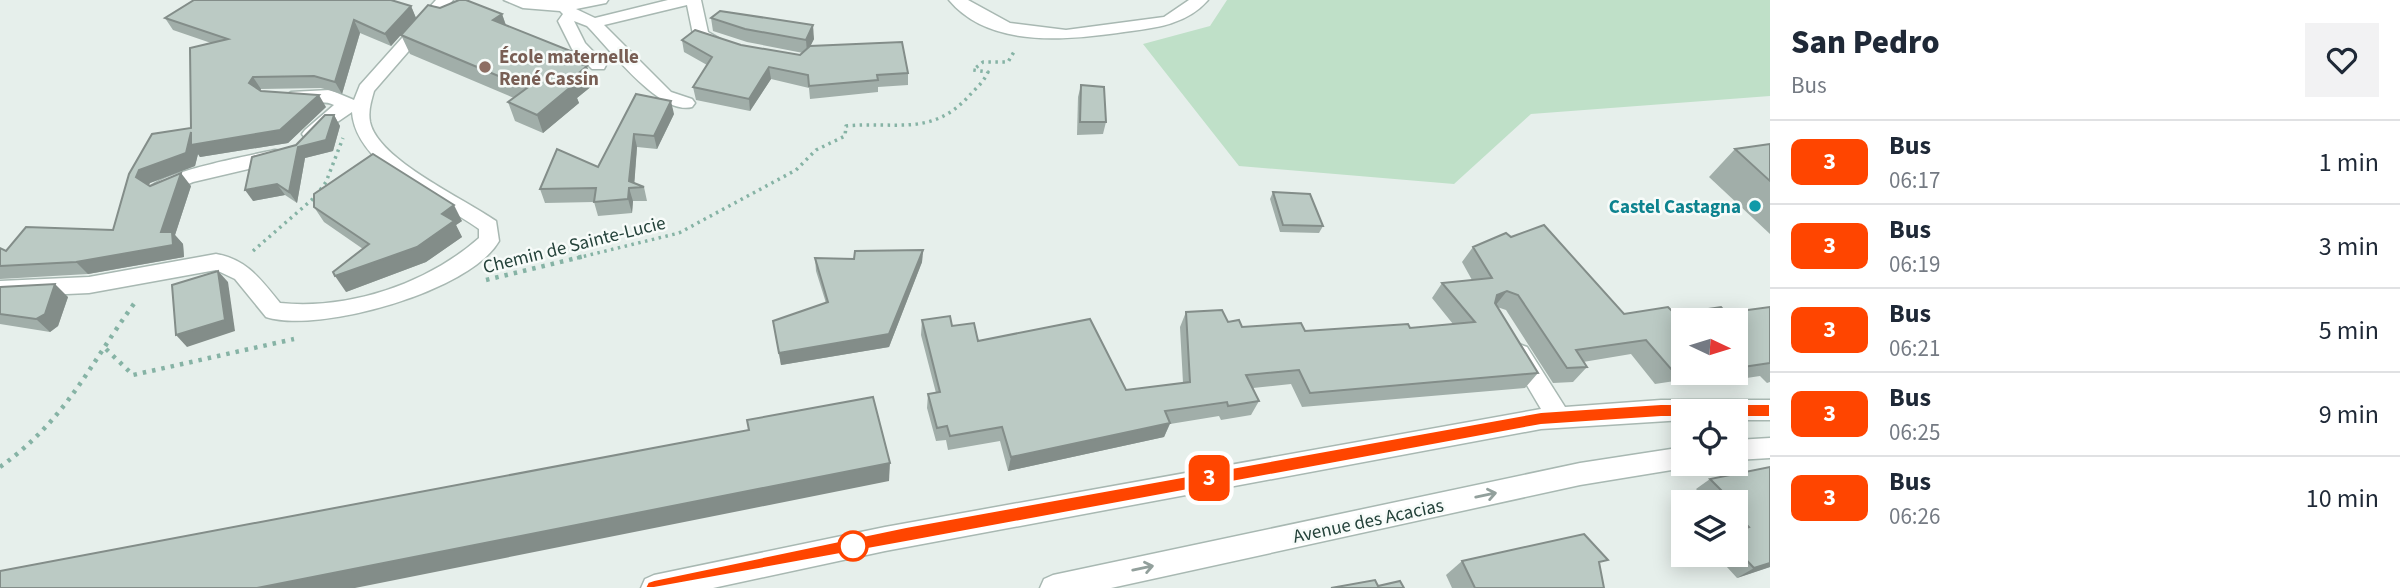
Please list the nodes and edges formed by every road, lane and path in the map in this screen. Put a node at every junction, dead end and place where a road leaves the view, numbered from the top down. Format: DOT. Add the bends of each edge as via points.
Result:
graph roads {
  1 [pos="445,0"];
  2 [pos="512,0"];
  3 [pos="600,0"];
  4 [pos="689,0"];
  5 [pos="957,0"];
  6 [pos="1200,0"];
  7 [pos="568,10"];
  8 [pos="593,23"];
  9 [pos="735,48"];
  10 [pos="983,62"];
  11 [pos="598,65"];
  12 [pos="269,95"];
  13 [pos="687,103"];
  14 [pos="354,106"];
  15 [pos="369,142"];
  16 [pos="159,189"];
  17 [pos="230,265"];
  18 [pos="479,281"];
  19 [pos="0,289"];
  20 [pos="296,339"];
  21 [pos="1510,340"];
  22 [pos="1770,410"];
  23 [pos="1558,417"];
  24 [pos="1770,448"];
  25 [pos="1748,449"];
  26 [pos="1671,459"];
  27 [pos="0,467"];
  28 [pos="654,588"];
  29 [pos="1053,588"];
  1 -- 14 [label="street"];
  2 -- 7 [label="street"];
  3 -- 7 [label="street"];
  4 -- 8 [label="street"];
  4 -- 9 [label="street" via="695,4 700,35"];
  5 -- 6 [label="street" via="1007,28 1066,35 1168,21"];
  7 -- 8 [label="street"];
  7 -- 11 [label="street" via="566,21 578,45"];
  8 -- 13 [label="street" via="665,96"];
  10 -- 18 [label="path, Chemin de Sainte-Lucie" via="974,70 988,72 985,79 943,120 846,126 845,136 816,150 796,170 678,233"];
  12 -- 14 [label="street" via="295,99 330,96"];
  14 -- 15 [label="street"];
  14 -- 16 [label="street" via="324,120 295,150 188,177"];
  15 -- 17 [label="path" via="360,146 350,131 345,133 326,182 315,197 256,249"];
  15 -- 17 [label="street" via="395,166 489,226 489,241 474,257 393,294 309,313 274,311"];
  17 -- 19 [label="street" via="212,261 130,282"];
  20 -- 27 [label="path" via="133,375 106,349 58,414"];
  21 -- 23 [label="street"];
  22 -- 23 [label="street" via="1661,410"];
  23 -- 28 [label="street" via="940,528"];
  24 -- 25 [label="street"];
  29 -- 26 [label="street, Avenue des Acacias, one-way" via="1580,474"];
}
